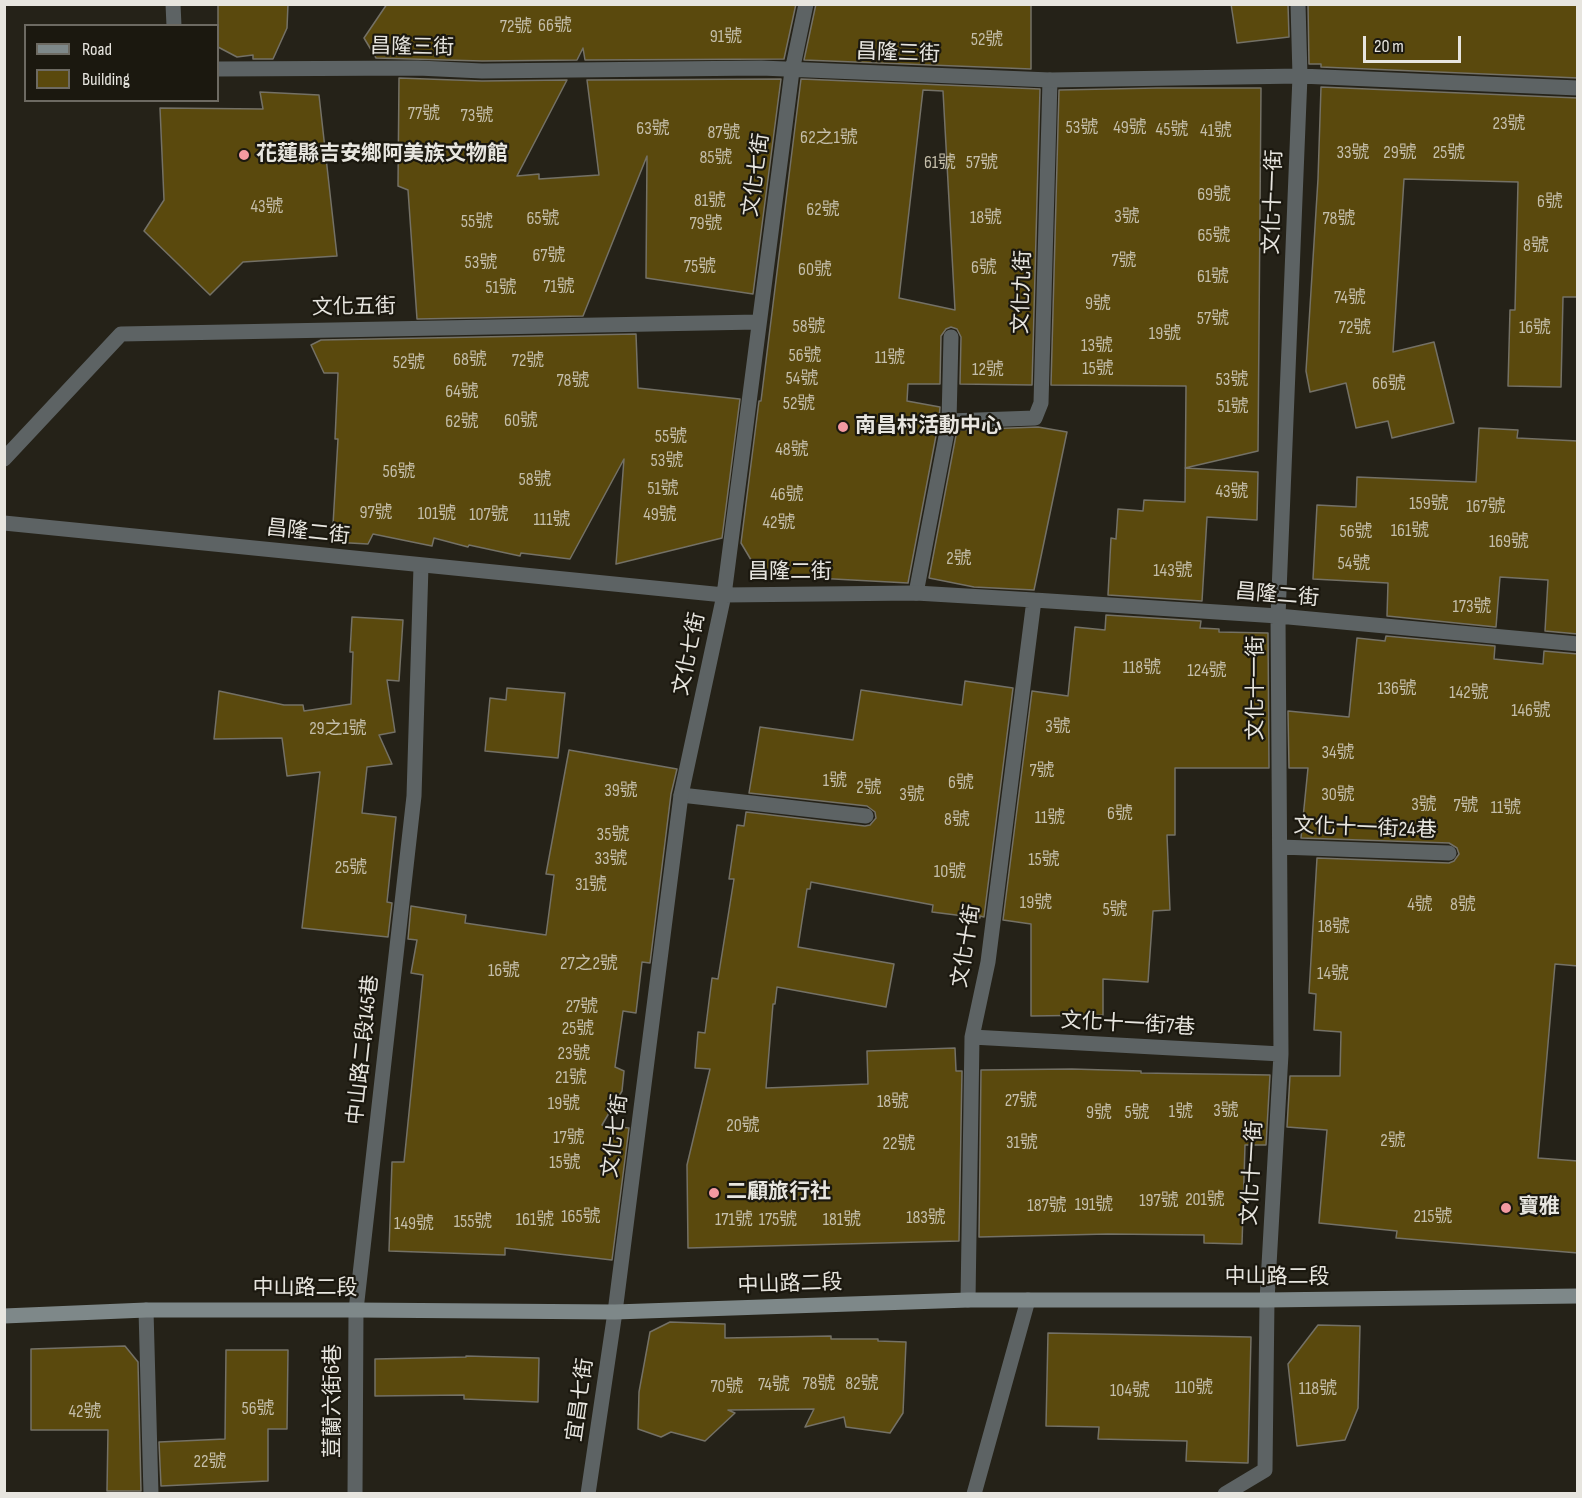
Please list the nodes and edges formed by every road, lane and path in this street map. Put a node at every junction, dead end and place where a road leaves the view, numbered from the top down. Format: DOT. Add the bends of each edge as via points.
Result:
graph roads {
  1 [pos="173,4"];
  2 [pos="806,4"];
  3 [pos="1298,4"];
  4 [pos="174,24"];
  5 [pos="219,69"];
  6 [pos="792,70"];
  7 [pos="1300,76"];
  8 [pos="1050,80"];
  9 [pos="1578,88"];
  10 [pos="758,322"];
  11 [pos="951,337"];
  12 [pos="949,421"];
  13 [pos="4,459"];
  14 [pos="4,523"];
  15 [pos="421,566"];
  16 [pos="916,593"];
  17 [pos="724,595"];
  18 [pos="1034,600"];
  19 [pos="1278,616"];
  20 [pos="1578,644"];
  21 [pos="681,795"];
  22 [pos="866,816"];
  23 [pos="1280,847"];
  24 [pos="1449,852"];
  25 [pos="972,1037"];
  26 [pos="1281,1054"];
  27 [pos="1578,1296"];
  28 [pos="968,1300"];
  29 [pos="1028,1300"];
  30 [pos="1267,1300"];
  31 [pos="146,1310"];
  32 [pos="356,1310"];
  33 [pos="615,1312"];
  34 [pos="4,1316"];
  35 [pos="151,1494"];
  36 [pos="355,1494"];
  37 [pos="588,1494"];
  38 [pos="974,1494"];
  39 [pos="1225,1494"];
  1 -- 4 [label="street"];
  2 -- 6 [label="street, 文化七街"];
  3 -- 7 [label="street, 文化十一街"];
  5 -- 6 [label="street, 昌隆三街"];
  6 -- 8 [label="street, 昌隆三街"];
  6 -- 10 [label="street, 文化七街"];
  7 -- 8 [label="street, 昌隆三街"];
  7 -- 9 [label="street, 昌隆三街"];
  7 -- 19 [label="street, 文化十一街"];
  8 -- 12 [label="street, 文化九街" via="1041,403 1035,418"];
  10 -- 13 [label="street, 文化五街" via="121,334"];
  10 -- 17 [label="street, 文化七街"];
  11 -- 12 [label="street"];
  12 -- 16 [label="street"];
  14 -- 15 [label="street, 昌隆二街"];
  15 -- 17 [label="street, 昌隆二街"];
  15 -- 32 [label="street, 中山路二段145巷" via="414,796"];
  16 -- 17 [label="street, 昌隆二街"];
  16 -- 18 [label="street, 昌隆二街"];
  17 -- 21 [label="street, 文化七街"];
  18 -- 19 [label="street, 昌隆二街"];
  18 -- 25 [label="street, 文化十街" via="988,962"];
  19 -- 20 [label="street, 昌隆二街"];
  19 -- 23 [label="street, 文化十一街"];
  21 -- 22 [label="street"];
  21 -- 33 [label="street, 文化七街"];
  23 -- 24 [label="street, 文化十一街24巷"];
  23 -- 26 [label="street, 文化十一街"];
  25 -- 26 [label="street, 文化十一街7巷"];
  25 -- 28 [label="street, 文化十街"];
  26 -- 30 [label="street, 文化十一街"];
  27 -- 30 [label="street, 中山路二段"];
  28 -- 29 [label="street, 中山路二段"];
  28 -- 33 [label="street, 中山路二段"];
  29 -- 30 [label="street, 中山路二段"];
  29 -- 38 [label="street"];
  30 -- 39 [label="street, 文化十一街" via="1265,1470"];
  31 -- 32 [label="street, 中山路二段"];
  31 -- 34 [label="street, 中山路二段"];
  31 -- 35 [label="street"];
  32 -- 33 [label="street, 中山路二段"];
  32 -- 36 [label="street, 荳蘭六街6巷"];
  33 -- 37 [label="street, 宜昌七街"];
}
